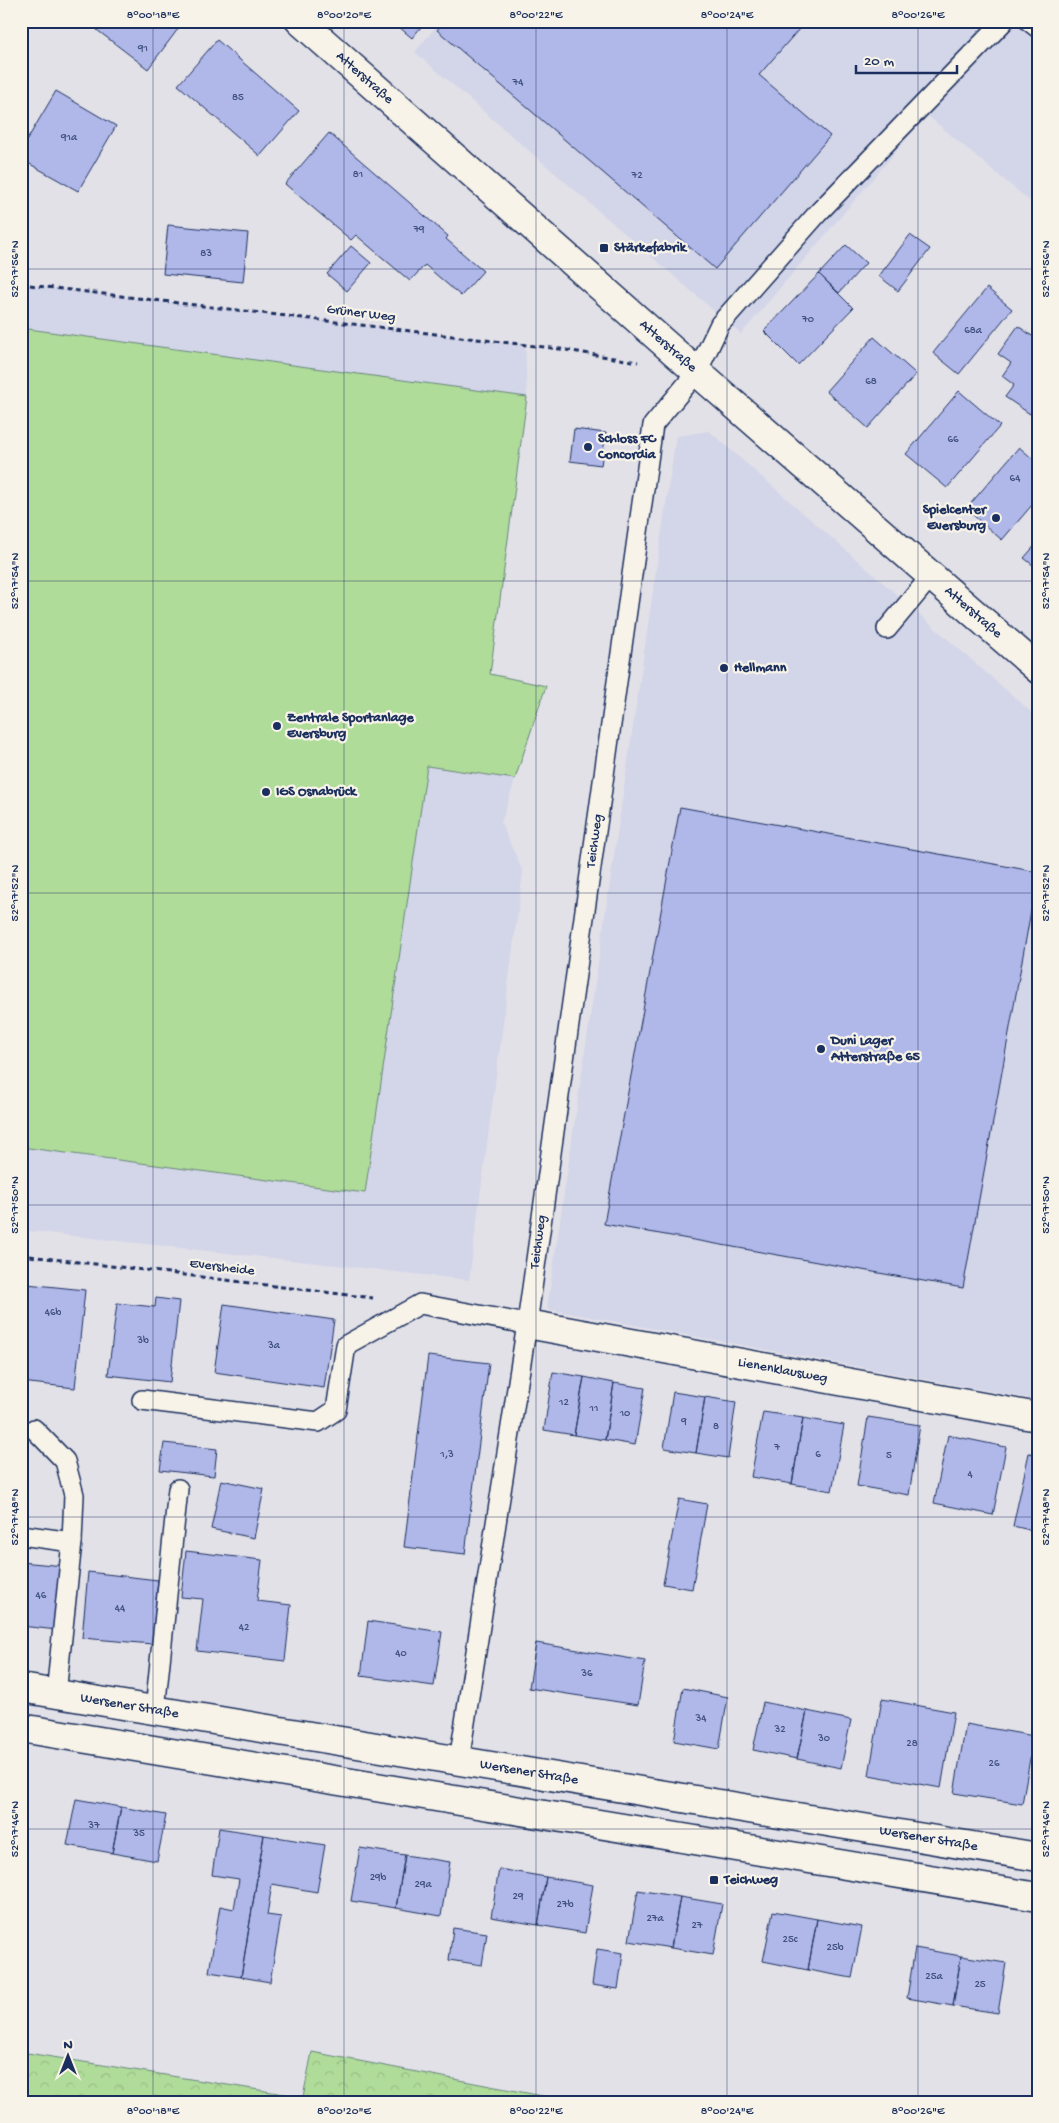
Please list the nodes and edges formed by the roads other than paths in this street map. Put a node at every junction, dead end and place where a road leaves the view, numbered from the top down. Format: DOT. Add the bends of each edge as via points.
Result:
graph roads {
  1 [pos="300,21"];
  2 [pos="1004,21"];
  3 [pos="1029,21"];
  4 [pos="1038,28"];
  5 [pos="697,372"];
  6 [pos="932,575"];
  7 [pos="886,629"];
  8 [pos="1038,669"];
  9 [pos="527,1324"];
  10 [pos="142,1400"];
  11 [pos="1038,1417"];
  12 [pos="34,1429"];
  13 [pos="178,1489"];
  14 [pos="21,1534"];
  15 [pos="72,1542"];
  16 [pos="21,1688"];
  17 [pos="56,1694"];
  18 [pos="155,1710"];
  19 [pos="21,1728"];
  20 [pos="459,1761"];
  21 [pos="1038,1857"];
  22 [pos="1038,1896"];
  1 -- 5 [label="main road, Atterstraße"];
  2 -- 5 [label="lane, Teichweg" via="818,213 720,324"];
  3 -- 4 [label="lane"];
  5 -- 6 [label="main road, Atterstraße"];
  5 -- 9 [label="lane, Teichweg" via="653,425"];
  6 -- 7 [label="lane"];
  6 -- 8 [label="main road, Atterstraße"];
  9 -- 10 [label="lane" via="420,1304 346,1345 336,1410 318,1422"];
  9 -- 11 [label="main road, Lienenklausweg"];
  9 -- 20 [label="lane, Teichweg"];
  12 -- 15 [label="lane" via="65,1461 74,1495"];
  13 -- 18 [label="lane"];
  14 -- 15 [label="lane"];
  15 -- 17 [label="lane"];
  16 -- 17 [label="main road, Wersener Straße"];
  17 -- 18 [label="main road, Wersener Straße"];
  18 -- 20 [label="main road, Wersener Straße"];
  19 -- 22 [label="main road"];
  20 -- 21 [label="main road, Wersener Straße"];
}
